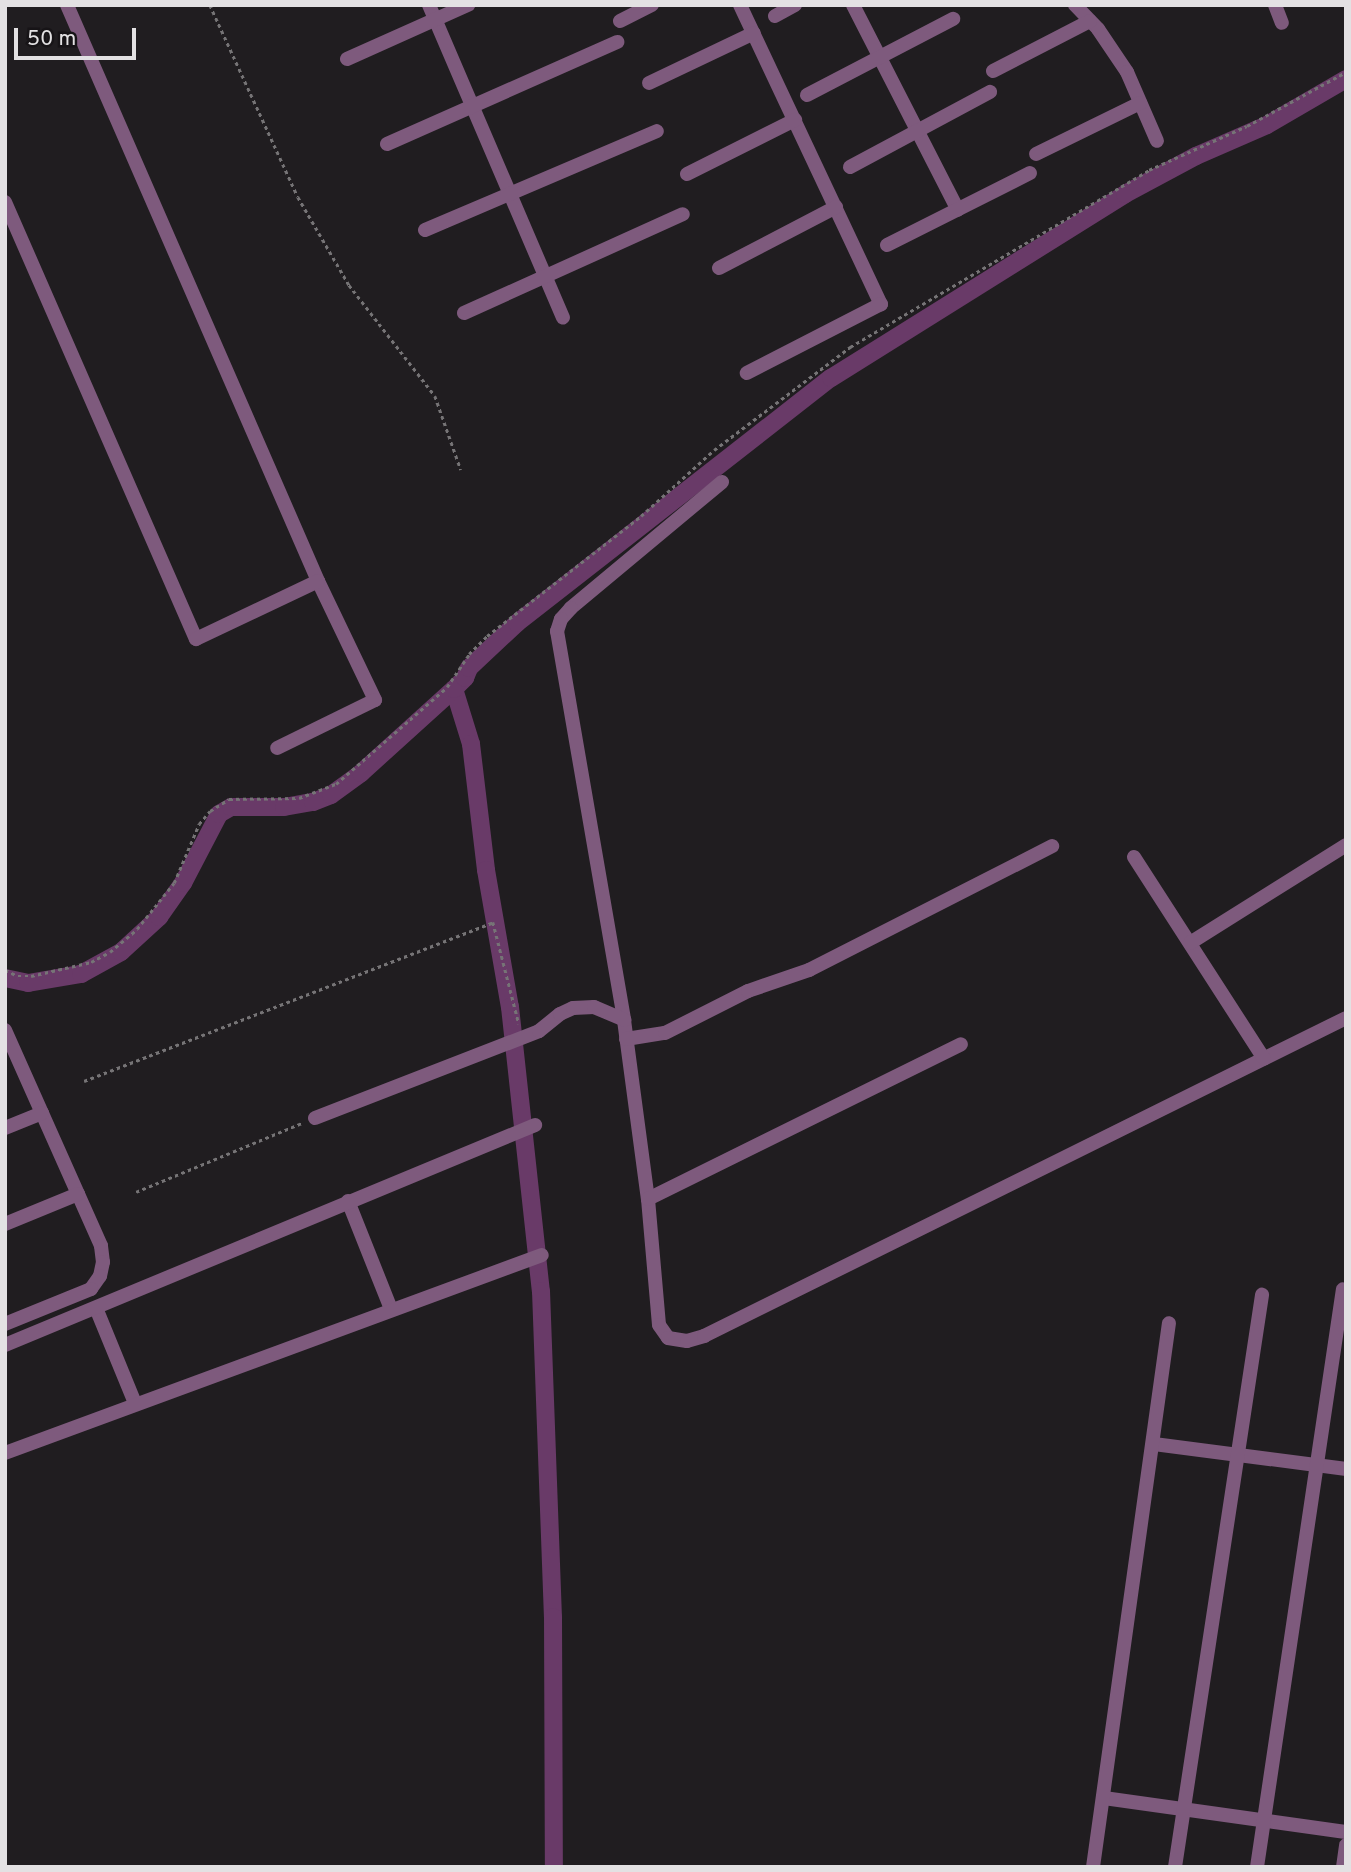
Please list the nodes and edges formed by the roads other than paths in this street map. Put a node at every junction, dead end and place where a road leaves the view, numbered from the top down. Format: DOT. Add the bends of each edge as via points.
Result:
graph roads {
  1 [pos="67,5"];
  2 [pos="429,5"];
  3 [pos="468,5"];
  4 [pos="652,5"];
  5 [pos="740,5"];
  6 [pos="795,5"];
  7 [pos="853,5"];
  8 [pos="1275,5"];
  9 [pos="1083,10"];
  10 [pos="775,16"];
  11 [pos="953,19"];
  12 [pos="435,20"];
  13 [pos="620,21"];
  14 [pos="1282,23"];
  15 [pos="754,33"];
  16 [pos="617,42"];
  17 [pos="879,58"];
  18 [pos="347,59"];
  19 [pos="993,71"];
  20 [pos="649,83"];
  21 [pos="990,92"];
  22 [pos="807,95"];
  23 [pos="1140,103"];
  24 [pos="473,107"];
  25 [pos="794,120"];
  26 [pos="657,131"];
  27 [pos="916,131"];
  28 [pos="1157,141"];
  29 [pos="387,144"];
  30 [pos="1036,154"];
  31 [pos="850,167"];
  32 [pos="1030,173"];
  33 [pos="687,174"];
  34 [pos="510,192"];
  35 [pos="5,201"];
  36 [pos="836,206"];
  37 [pos="958,210"];
  38 [pos="682,214"];
  39 [pos="425,230"];
  40 [pos="887,245"];
  41 [pos="719,268"];
  42 [pos="546,276"];
  43 [pos="464,313"];
  44 [pos="563,317"];
  45 [pos="747,373"];
  46 [pos="722,482"];
  47 [pos="318,581"];
  48 [pos="277,748"];
  49 [pos="1346,845"];
  50 [pos="1052,846"];
  51 [pos="1134,858"];
  52 [pos="1190,943"];
  53 [pos="1346,1018"];
  54 [pos="624,1020"];
  55 [pos="5,1030"];
  56 [pos="626,1040"];
  57 [pos="961,1044"];
  58 [pos="1264,1059"];
  59 [pos="43,1113"];
  60 [pos="315,1118"];
  61 [pos="535,1125"];
  62 [pos="5,1128"];
  63 [pos="78,1194"];
  64 [pos="648,1199"];
  65 [pos="348,1201"];
  66 [pos="5,1224"];
  67 [pos="542,1255"];
  68 [pos="1343,1289"];
  69 [pos="1262,1295"];
  70 [pos="96,1308"];
  71 [pos="391,1309"];
  72 [pos="1169,1323"];
  73 [pos="5,1324"];
  74 [pos="5,1345"];
  75 [pos="135,1402"];
  76 [pos="1154,1444"];
  77 [pos="5,1453"];
  78 [pos="1239,1455"];
  79 [pos="1315,1465"];
  80 [pos="1346,1469"];
  81 [pos="1104,1798"];
  82 [pos="1183,1812"];
  83 [pos="1264,1823"];
  84 [pos="1346,1832"];
  85 [pos="1346,1845"];
  86 [pos="1093,1867"];
  87 [pos="1175,1867"];
  88 [pos="1257,1867"];
  89 [pos="1343,1867"];
  1 -- 47 [label="street"];
  2 -- 12 [label="street"];
  3 -- 12 [label="street"];
  4 -- 13 [label="street"];
  5 -- 15 [label="street"];
  6 -- 10 [label="street"];
  7 -- 17 [label="street"];
  8 -- 14 [label="street"];
  9 -- 19 [label="street"];
  9 -- 23 [label="street" via="1127,72"];
  11 -- 17 [label="street"];
  12 -- 18 [label="street"];
  12 -- 24 [label="street"];
  15 -- 20 [label="street"];
  15 -- 25 [label="street"];
  16 -- 24 [label="street"];
  17 -- 22 [label="street"];
  17 -- 27 [label="street"];
  21 -- 27 [label="street"];
  23 -- 28 [label="street"];
  23 -- 30 [label="street"];
  24 -- 29 [label="street"];
  24 -- 34 [label="street"];
  25 -- 33 [label="street"];
  25 -- 36 [label="street"];
  26 -- 34 [label="street"];
  27 -- 31 [label="street"];
  27 -- 37 [label="street"];
  32 -- 37 [label="street"];
  34 -- 39 [label="street"];
  34 -- 42 [label="street"];
  35 -- 47 [label="street" via="196,639"];
  36 -- 41 [label="street"];
  36 -- 45 [label="street" via="881,304"];
  37 -- 40 [label="street"];
  38 -- 42 [label="street"];
  42 -- 43 [label="street"];
  42 -- 44 [label="street"];
  46 -- 54 [label="street" via="570,608 557,631"];
  47 -- 48 [label="street" via="375,700"];
  49 -- 52 [label="street"];
  50 -- 56 [label="street" via="809,970 748,991 665,1033"];
  51 -- 52 [label="street"];
  52 -- 58 [label="street"];
  53 -- 58 [label="street"];
  54 -- 56 [label="street"];
  54 -- 60 [label="street" via="587,1005 566,1011 539,1031"];
  55 -- 59 [label="street"];
  56 -- 64 [label="street"];
  57 -- 64 [label="street"];
  58 -- 64 [label="street" via="687,1341 668,1338 659,1325"];
  59 -- 62 [label="street"];
  59 -- 63 [label="street"];
  61 -- 65 [label="street"];
  63 -- 66 [label="street"];
  63 -- 73 [label="street" via="101,1246 100,1276 91,1289"];
  65 -- 70 [label="street"];
  65 -- 71 [label="street"];
  67 -- 71 [label="street"];
  68 -- 79 [label="street"];
  69 -- 78 [label="street"];
  70 -- 74 [label="street"];
  70 -- 75 [label="street"];
  71 -- 75 [label="street"];
  72 -- 76 [label="street"];
  75 -- 77 [label="street"];
  76 -- 78 [label="street"];
  76 -- 81 [label="street"];
  78 -- 79 [label="street"];
  78 -- 82 [label="street"];
  79 -- 80 [label="street"];
  79 -- 83 [label="street"];
  81 -- 82 [label="street"];
  81 -- 86 [label="street"];
  82 -- 83 [label="street"];
  82 -- 87 [label="street"];
  83 -- 84 [label="street"];
  83 -- 88 [label="street"];
  85 -- 89 [label="street"];
}
